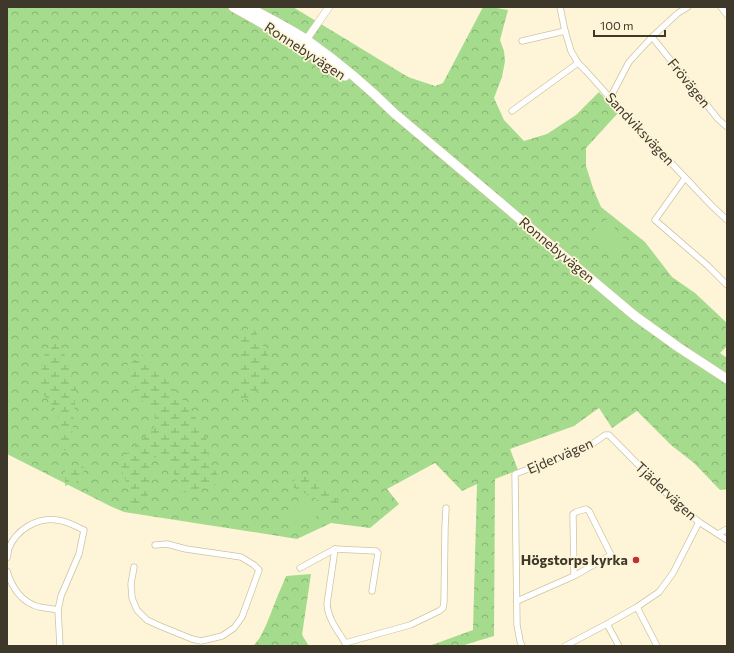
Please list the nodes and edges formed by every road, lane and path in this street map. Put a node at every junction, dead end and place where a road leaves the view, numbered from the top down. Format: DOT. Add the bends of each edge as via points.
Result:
graph roads {
  1 [pos="233,7"];
  2 [pos="249,7"];
  3 [pos="329,7"];
  4 [pos="560,7"];
  5 [pos="688,7"];
  6 [pos="721,7"];
  7 [pos="727,14"];
  8 [pos="565,31"];
  9 [pos="652,37"];
  10 [pos="522,41"];
  11 [pos="304,43"];
  12 [pos="578,63"];
  13 [pos="610,98"];
  14 [pos="512,111"];
  15 [pos="727,128"];
  16 [pos="685,178"];
  17 [pos="727,220"];
  18 [pos="727,285"];
  19 [pos="727,379"];
  20 [pos="609,435"];
  21 [pos="446,508"];
  22 [pos="700,522"];
  23 [pos="727,529"];
  24 [pos="718,534"];
  25 [pos="727,540"];
  26 [pos="155,545"];
  27 [pos="336,549"];
  28 [pos="7,558"];
  29 [pos="134,567"];
  30 [pos="300,568"];
  31 [pos="7,571"];
  32 [pos="574,576"];
  33 [pos="372,591"];
  34 [pos="517,601"];
  35 [pos="637,607"];
  36 [pos="58,610"];
  37 [pos="607,624"];
  38 [pos="192,639"];
  39 [pos="346,644"];
  40 [pos="60,646"];
  41 [pos="189,646"];
  42 [pos="522,646"];
  43 [pos="565,646"];
  44 [pos="620,646"];
  45 [pos="657,646"];
  1 -- 11 [label="main road, Ronnebyvägen"];
  2 -- 11 [label="main road, Ronnebyvägen"];
  3 -- 11 [label="street"];
  4 -- 8 [label="street, Sandviksvägen"];
  5 -- 9 [label="street"];
  6 -- 7 [label="street"];
  8 -- 10 [label="street"];
  8 -- 12 [label="street, Sandviksvägen" via="570,51"];
  9 -- 13 [label="street" via="628,62"];
  9 -- 15 [label="street, Frövägen"];
  11 -- 19 [label="main road, Ronnebyvägen" via="349,72 635,316"];
  12 -- 13 [label="street, Sandviksvägen"];
  12 -- 14 [label="street"];
  13 -- 16 [label="street, Sandviksvägen"];
  16 -- 17 [label="street, Sandviksvägen"];
  16 -- 18 [label="street" via="655,220"];
  20 -- 22 [label="street, Tjädervägen" via="678,505"];
  20 -- 34 [label="street, Ejdervägen" via="588,447 515,474"];
  21 -- 39 [label="street" via="443,608 410,625"];
  22 -- 24 [label="street, Tjädervägen"];
  22 -- 35 [label="street" via="673,573 659,592"];
  23 -- 24 [label="street"];
  24 -- 25 [label="street, Tjädervägen"];
  26 -- 38 [label="street" via="167,544 186,550 241,557 259,570 242,617 234,628 222,636 201,641"];
  27 -- 30 [label="street"];
  27 -- 33 [label="street" via="376,550 378,553"];
  27 -- 39 [label="street" via="327,604 336,630"];
  28 -- 36 [label="street" via="15,537 34,523 56,520 84,530 79,554 61,596"];
  29 -- 38 [label="street" via="131,584 132,598 137,610 147,620"];
  31 -- 36 [label="street" via="15,590 26,601"];
  32 -- 32 [label="street" via="611,556 586,508 573,514"];
  32 -- 34 [label="street"];
  34 -- 42 [label="street, Ejdervägen" via="516,625"];
  35 -- 37 [label="street"];
  35 -- 45 [label="street"];
  36 -- 40 [label="street"];
  37 -- 43 [label="street"];
  37 -- 44 [label="street"];
  38 -- 41 [label="street"];
}
